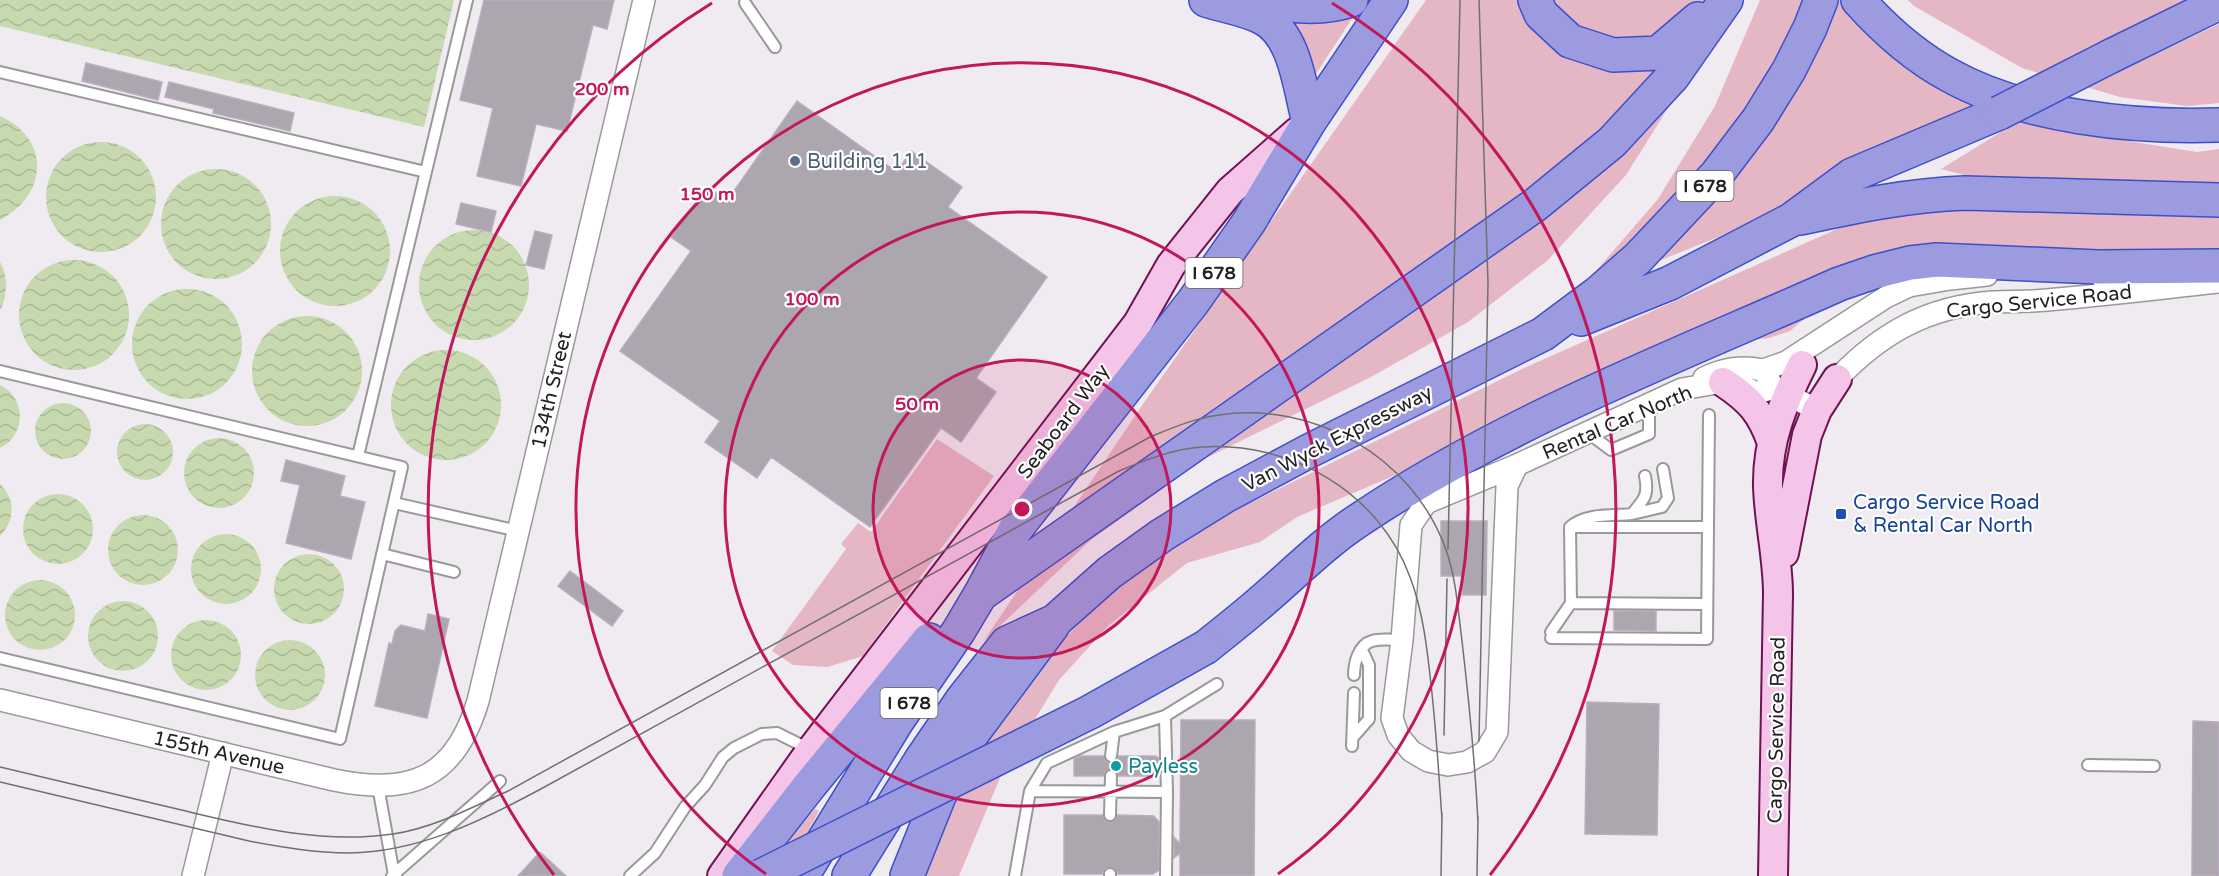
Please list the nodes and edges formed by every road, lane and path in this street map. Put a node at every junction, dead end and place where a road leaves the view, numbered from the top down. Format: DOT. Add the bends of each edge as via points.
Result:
graph roads {
  1 [pos="467,0"];
  2 [pos="644,0"];
  3 [pos="1206,0"];
  4 [pos="1351,0"];
  5 [pos="1391,0"];
  6 [pos="1535,0"];
  7 [pos="1720,0"];
  8 [pos="1726,0"];
  9 [pos="1821,0"];
  10 [pos="1858,0"];
  11 [pos="1260,1"];
  12 [pos="746,3"];
  13 [pos="2219,3"];
  14 [pos="775,46"];
  15 [pos="0,72"];
  16 [pos="1309,122"];
  17 [pos="2219,125"];
  18 [pos="426,172"];
  19 [pos="2219,200"];
  20 [pos="1791,220"];
  21 [pos="2219,266"];
  22 [pos="2219,282"];
  23 [pos="2155,288"];
  24 [pos="1543,334"];
  25 [pos="1821,339"];
  26 [pos="1802,365"];
  27 [pos="0,371"];
  28 [pos="1837,380"];
  29 [pos="1723,382"];
  30 [pos="1775,384"];
  31 [pos="1682,389"];
  32 [pos="1817,410"];
  33 [pos="1709,415"];
  34 [pos="1772,442"];
  35 [pos="358,456"];
  36 [pos="1517,465"];
  37 [pos="1663,469"];
  38 [pos="1645,476"];
  39 [pos="394,502"];
  40 [pos="1632,514"];
  41 [pos="1570,527"];
  42 [pos="1708,527"];
  43 [pos="1015,530"];
  44 [pos="518,531"];
  45 [pos="382,554"];
  46 [pos="454,572"];
  47 [pos="1778,584"];
  48 [pos="980,595"];
  49 [pos="1571,603"];
  50 [pos="1707,604"];
  51 [pos="1055,621"];
  52 [pos="1402,640"];
  53 [pos="1362,650"];
  54 [pos="0,658"];
  55 [pos="1354,675"];
  56 [pos="1217,684"];
  57 [pos="1354,693"];
  58 [pos="0,700"];
  59 [pos="1165,716"];
  60 [pos="1114,732"];
  61 [pos="811,750"];
  62 [pos="223,753"];
  63 [pos="1111,756"];
  64 [pos="2088,765"];
  65 [pos="2154,766"];
  66 [pos="436,769"];
  67 [pos="1111,776"];
  68 [pos="500,781"];
  69 [pos="378,786"];
  70 [pos="1030,791"];
  71 [pos="1111,792"];
  72 [pos="1167,792"];
  73 [pos="1110,815"];
  74 [pos="193,876"];
  75 [pos="394,876"];
  76 [pos="630,876"];
  77 [pos="722,876"];
  78 [pos="739,876"];
  79 [pos="761,876"];
  80 [pos="802,876"];
  81 [pos="849,876"];
  82 [pos="907,876"];
  83 [pos="1015,876"];
  84 [pos="1166,876"];
  85 [pos="1773,876"];
  1 -- 18 [label="lane"];
  2 -- 44 [label="street, 134th Street"];
  3 -- 16 [label="highway" via="1261,17 1278,30 1293,59"];
  4 -- 11 [label="highway" via="1324,6"];
  5 -- 16 [label="highway, I 678"];
  6 -- 7 [label="highway" via="1541,14 1570,41 1613,55 1658,53"];
  8 -- 48 [label="highway" via="1673,76 1612,142 1535,205"];
  9 -- 24 [label="highway, Van Wyck Expressway / I 678" via="1789,70 1717,174 1638,258"];
  10 -- 17 [label="highway" via="1882,26 1923,59 1985,91 2087,118"];
  12 -- 14 [label="lane"];
  13 -- 20 [label="highway, bridge" via="1999,113 1852,175"];
  15 -- 18 [label="lane"];
  16 -- 43 [label="highway, I 678" via="1249,222 1194,302"];
  16 -- 61 [label="street, Seaboard Way" via="1230,191 1171,265 1138,323"];
  18 -- 35 [label="lane"];
  19 -- 20 [label="highway" via="1935,194"];
  20 -- 24 [label="highway" via="1670,283"];
  21 -- 79 [label="highway, bridge" via="2098,267 1937,260 1910,263 1839,284 1621,378 1431,474 1358,521 1206,647 1090,712"];
  22 -- 23 [label="street, Cargo Service Road"];
  23 -- 25 [label="street, Cargo Service Road" via="2106,279 2004,274 1926,282 1886,297"];
  23 -- 28 [label="street, Cargo Service Road" via="1951,308 1889,334"];
  24 -- 51 [label="highway, Van Wyck Expressway / I 678" via="1225,496 1108,573"];
  25 -- 26 [label="street, Cargo Service Road"];
  25 -- 30 [label="street" via="1786,362"];
  26 -- 30 [label="street, Cargo Service Road"];
  27 -- 35 [label="lane"];
  28 -- 32 [label="street, Cargo Service Road"];
  29 -- 30 [label="street, Rental Car North" via="1737,383 1756,393"];
  29 -- 31 [label="street, Rental Car North"];
  29 -- 34 [label="street" via="1753,406"];
  30 -- 31 [label="street" via="1734,367"];
  30 -- 32 [label="street, Rental Car North"];
  30 -- 34 [label="street, Cargo Service Road"];
  31 -- 36 [label="street, Rental Car North"];
  32 -- 47 [label="street, Cargo Service Road" via="1802,457"];
  33 -- 42 [label="lane"];
  34 -- 47 [label="street, Cargo Service Road" via="1768,485"];
  35 -- 39 [label="lane" via="402,467"];
  36 -- 52 [label="street, Rental Car North" via="1426,503 1411,525"];
  36 -- 52 [label="street, Rental Car North" via="1507,486 1497,732 1485,752 1467,762 1448,765 1428,761 1411,751 1398,735 1392,718"];
  37 -- 40 [label="lane" via="1668,498 1662,507"];
  38 -- 40 [label="lane" via="1648,490"];
  39 -- 44 [label="lane"];
  39 -- 45 [label="lane"];
  40 -- 41 [label="lane" via="1578,520"];
  41 -- 42 [label="lane"];
  41 -- 49 [label="lane"];
  42 -- 50 [label="lane"];
  43 -- 48 [label="highway, I 678"];
  43 -- 78 [label="highway"];
  44 -- 66 [label="street, 134th Street" via="473,718 459,746"];
  45 -- 46 [label="lane"];
  45 -- 54 [label="lane" via="340,740"];
  47 -- 85 [label="street, Cargo Service Road"];
  48 -- 80 [label="highway, I 678"];
  49 -- 50 [label="lane"];
  49 -- 50 [label="lane" via="1551,635 1707,639"];
  51 -- 81 [label="highway, Van Wyck Expressway / I 678" via="1007,644 984,671 921,760"];
  51 -- 82 [label="highway" via="969,738 936,804"];
  52 -- 53 [label="lane" via="1373,640"];
  53 -- 55 [label="lane" via="1354,664"];
  53 -- 57 [label="lane" via="1369,665 1369,719 1353,741"];
  56 -- 59 [label="lane"];
  58 -- 62 [label="street, 155th Avenue"];
  59 -- 60 [label="lane"];
  59 -- 72 [label="lane"];
  60 -- 63 [label="lane"];
  60 -- 70 [label="lane" via="1047,763"];
  61 -- 76 [label="lane" via="777,733 762,734 734,748 685,807 655,853"];
  61 -- 77 [label="street, Seaboard Way"];
  62 -- 69 [label="street, 155th Avenue" via="334,780"];
  62 -- 74 [label="street"];
  64 -- 65 [label="lane"];
  66 -- 69 [label="street, 155th Avenue" via="413,781"];
  67 -- 71 [label="lane"];
  68 -- 75 [label="lane"];
  69 -- 75 [label="lane"];
  70 -- 71 [label="lane"];
  70 -- 83 [label="lane"];
  71 -- 72 [label="lane"];
  71 -- 73 [label="lane"];
  72 -- 84 [label="lane"];
}
